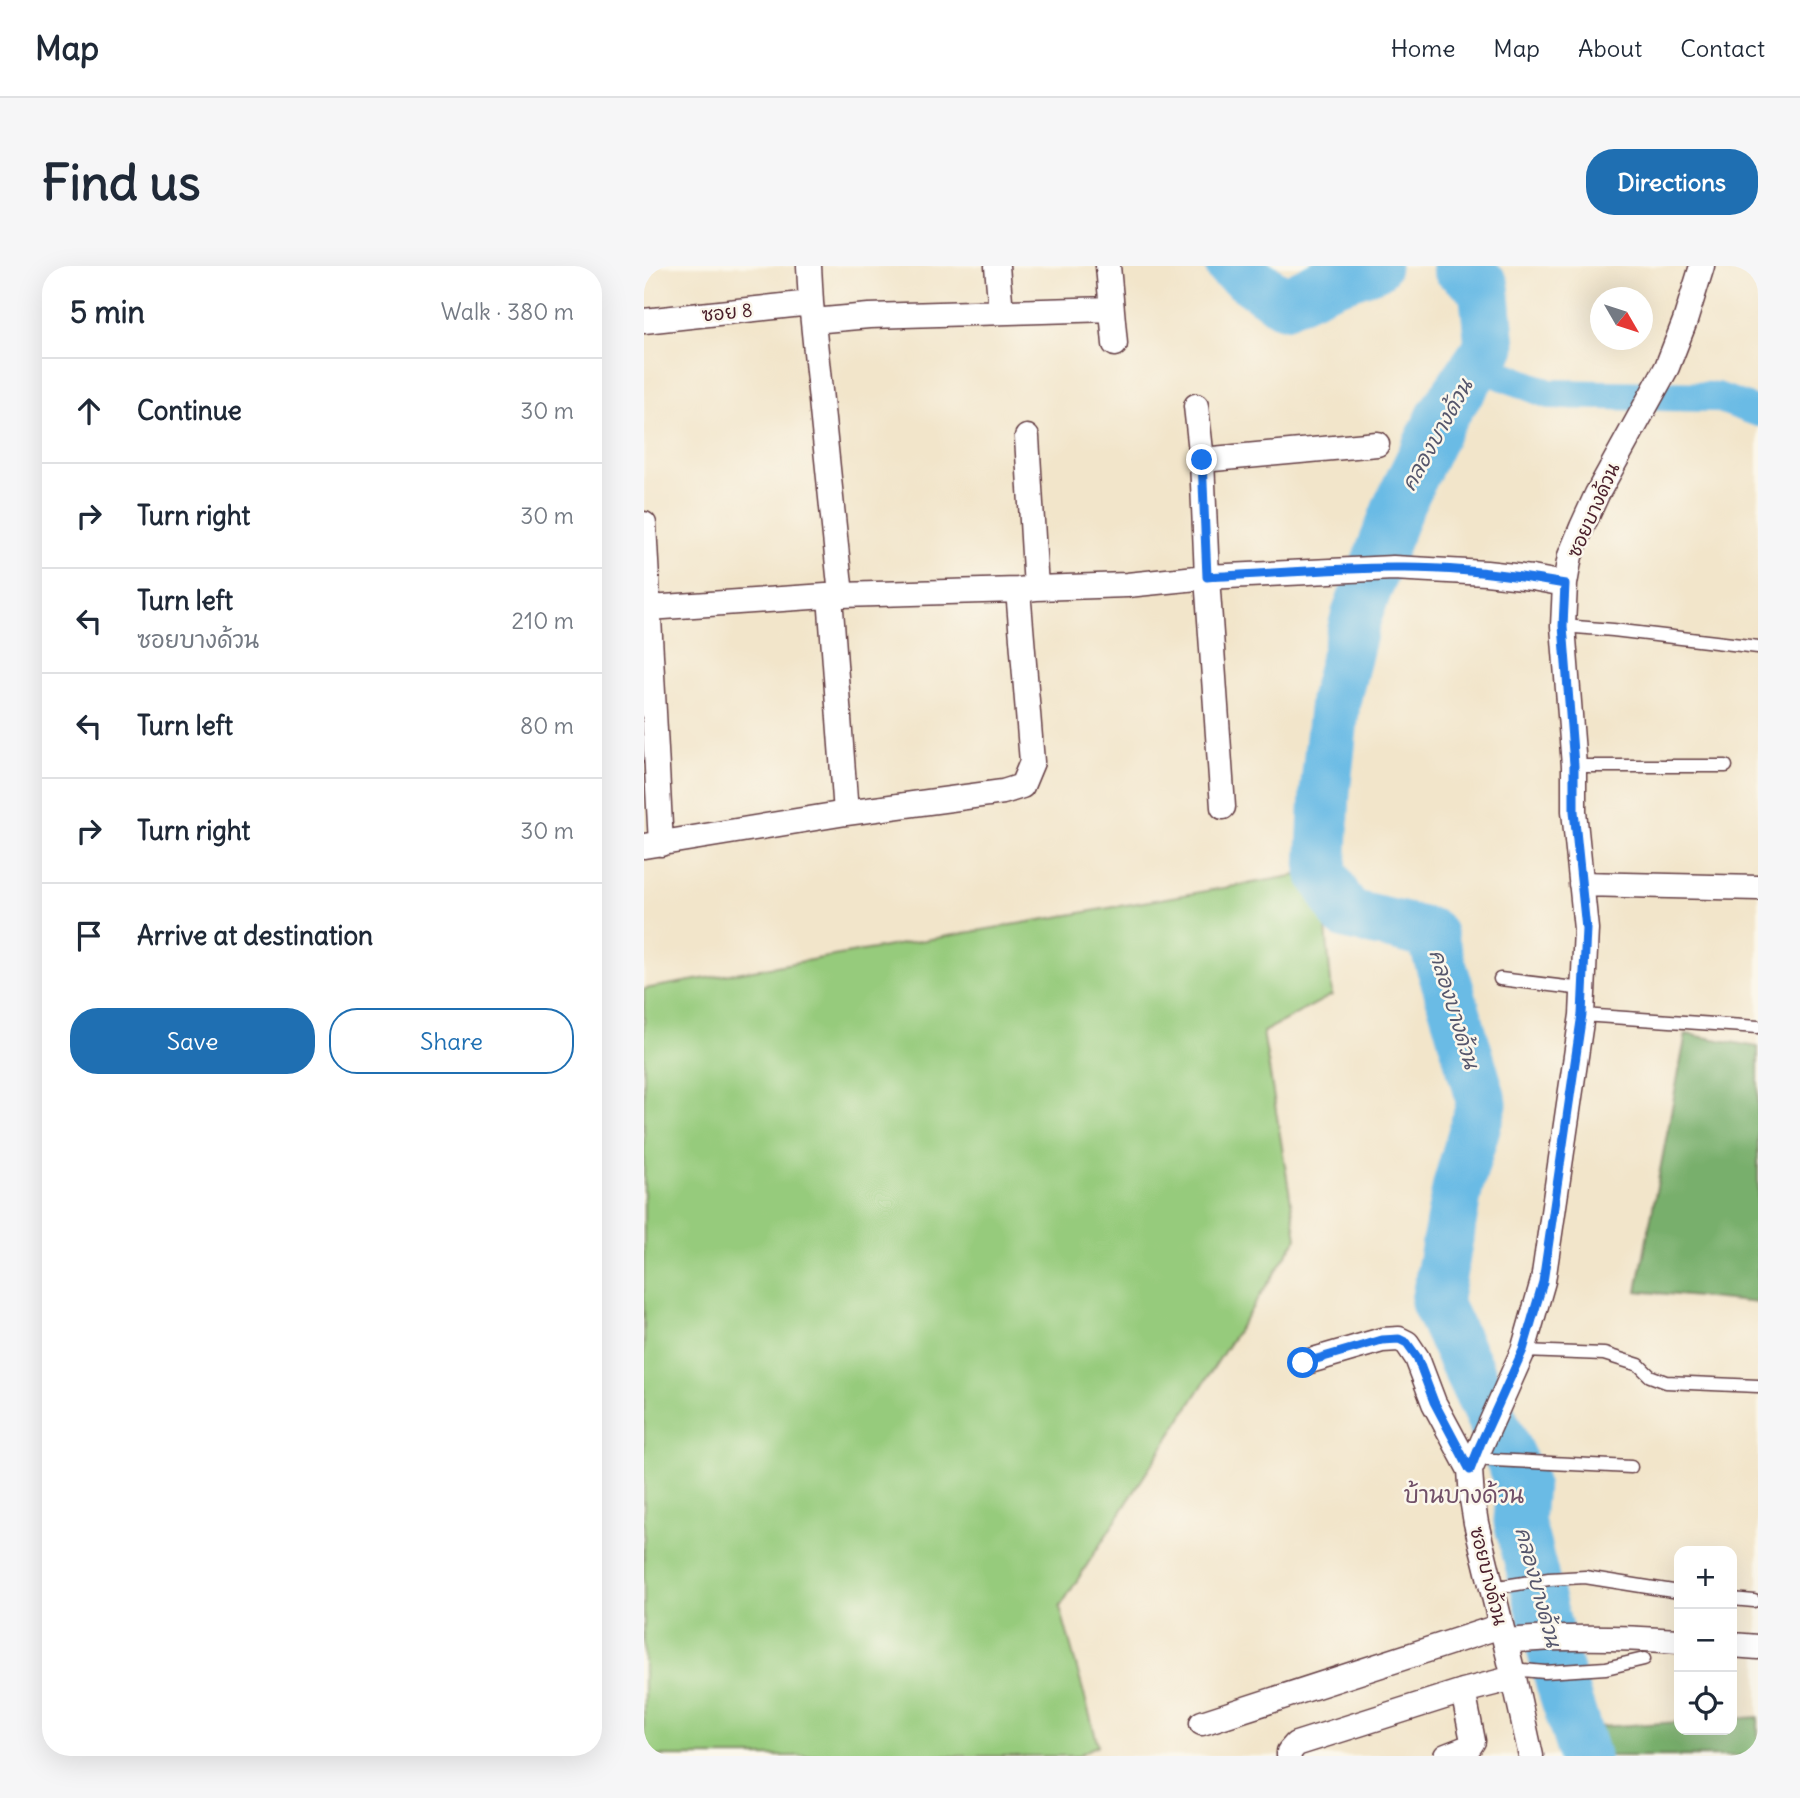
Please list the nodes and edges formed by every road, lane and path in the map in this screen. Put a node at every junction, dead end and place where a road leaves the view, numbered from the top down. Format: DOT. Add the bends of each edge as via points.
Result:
graph roads {
  1 [pos="809,266"];
  2 [pos="997,266"];
  3 [pos="1108,266"];
  4 [pos="1698,268"];
  5 [pos="1111,309"];
  6 [pos="812,312"];
  7 [pos="1001,312"];
  8 [pos="644,321"];
  9 [pos="1115,344"];
  10 [pos="1196,406"];
  11 [pos="1027,437"];
  12 [pos="1377,444"];
  13 [pos="1202,460"];
  14 [pos="644,524"];
  15 [pos="1207,577"];
  16 [pos="1565,584"];
  17 [pos="1027,589"];
  18 [pos="835,596"];
  19 [pos="649,608"];
  20 [pos="1563,626"];
  21 [pos="1758,647"];
  22 [pos="1574,765"];
  23 [pos="1726,766"];
  24 [pos="1223,807"];
  25 [pos="846,813"];
  26 [pos="652,845"];
  27 [pos="1581,884"];
  28 [pos="1758,888"];
  29 [pos="1500,979"];
  30 [pos="1583,989"];
  31 [pos="1582,1014"];
  32 [pos="1758,1027"];
  33 [pos="1518,1361"];
  34 [pos="1303,1363"];
  35 [pos="1758,1386"];
  36 [pos="1475,1458"];
  37 [pos="1631,1467"];
  38 [pos="1492,1588"];
  39 [pos="1674,1591"];
  40 [pos="1737,1599"];
  41 [pos="1754,1601"];
  42 [pos="1503,1633"];
  43 [pos="1674,1641"];
  44 [pos="1737,1645"];
  45 [pos="1758,1647"];
  46 [pos="1644,1659"];
  47 [pos="1513,1674"];
  48 [pos="1464,1691"];
  49 [pos="1202,1723"];
  50 [pos="1289,1756"];
  51 [pos="1446,1756"];
  52 [pos="1531,1756"];
  1 -- 6 [label="street"];
  2 -- 7 [label="street"];
  3 -- 5 [label="street"];
  4 -- 16 [label="street, ซอยบางด้วน" via="1667,367 1582,527"];
  5 -- 7 [label="street, ซอย 8"];
  5 -- 9 [label="street"];
  6 -- 7 [label="street, ซอย 8" via="869,316"];
  6 -- 8 [label="street, ซอย 8"];
  6 -- 18 [label="street"];
  10 -- 13 [label="street"];
  11 -- 17 [label="street"];
  12 -- 13 [label="street"];
  13 -- 15 [label="street"];
  14 -- 19 [label="street"];
  15 -- 16 [label="street" via="1393,568 1486,573"];
  15 -- 17 [label="street"];
  15 -- 24 [label="street"];
  16 -- 20 [label="street, ซอยบางด้วน"];
  17 -- 18 [label="street"];
  17 -- 25 [label="street" via="1032,762 1021,786"];
  18 -- 19 [label="street"];
  18 -- 25 [label="street"];
  19 -- 26 [label="street"];
  20 -- 21 [label="lane"];
  20 -- 22 [label="street, ซอยบางด้วน"];
  22 -- 23 [label="lane"];
  22 -- 27 [label="street, ซอยบางด้วน"];
  25 -- 26 [label="street"];
  27 -- 28 [label="street"];
  27 -- 30 [label="street, ซอยบางด้วน" via="1586,929"];
  29 -- 30 [label="lane"];
  30 -- 31 [label="street, ซอยบางด้วน"];
  31 -- 32 [label="lane"];
  31 -- 33 [label="street, ซอยบางด้วน" via="1543,1282"];
  33 -- 35 [label="lane" via="1604,1354 1639,1366 1665,1382"];
  33 -- 36 [label="street, ซอยบางด้วน"];
  34 -- 36 [label="street" via="1382,1340 1407,1343 1434,1402"];
  36 -- 37 [label="lane"];
  36 -- 38 [label="street, ซอยบางด้วน" via="1472,1499"];
  38 -- 39 [label="lane" via="1585,1577"];
  38 -- 42 [label="street, ซอยบางด้วน"];
  40 -- 41 [label="lane"];
  42 -- 43 [label="street" via="1530,1639"];
  42 -- 47 [label="street, ซอยบางด้วน"];
  42 -- 49 [label="street"];
  44 -- 45 [label="street"];
  46 -- 47 [label="lane" via="1606,1668"];
  47 -- 48 [label="street"];
  47 -- 52 [label="street, ซอยบางด้วน"];
  48 -- 50 [label="street" via="1296,1744"];
  48 -- 51 [label="street" via="1472,1741 1469,1747"];
}
